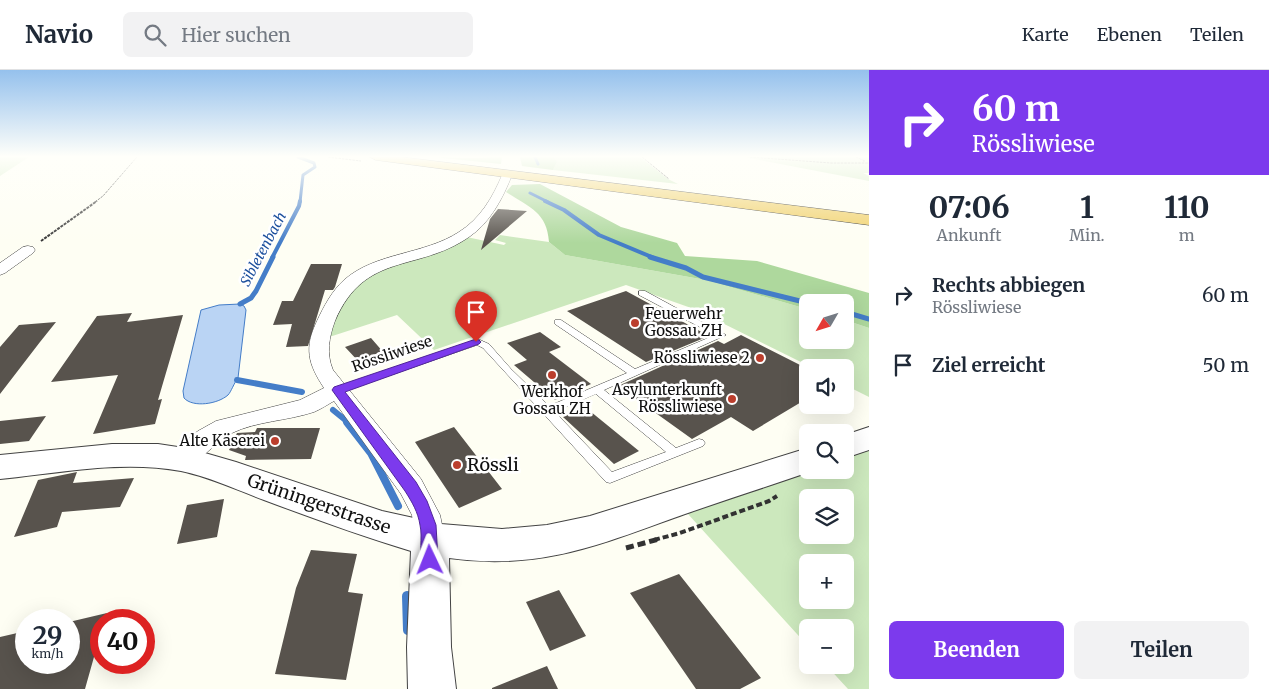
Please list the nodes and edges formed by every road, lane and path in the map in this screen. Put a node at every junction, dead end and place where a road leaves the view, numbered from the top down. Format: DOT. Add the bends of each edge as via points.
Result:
graph roads {
  1 [pos="112,186"];
  2 [pos="502,186"];
  3 [pos="614,186"];
  4 [pos="630,186"];
  5 [pos="869,216"];
  6 [pos="869,220"];
  7 [pos="28,250"];
  8 [pos="0,270"];
  9 [pos="642,293"];
  10 [pos="558,322"];
  11 [pos="634,373"];
  12 [pos="338,390"];
  13 [pos="597,390"];
  14 [pos="548,411"];
  15 [pos="869,438"];
  16 [pos="699,444"];
  17 [pos="854,444"];
  18 [pos="675,453"];
  19 [pos="180,459"];
  20 [pos="799,463"];
  21 [pos="0,467"];
  22 [pos="430,539"];
  23 [pos="432,689"];
  1 -- 7 [label="path" via="103,196"];
  2 -- 12 [label="street" via="478,223 468,232 444,244 378,266 344,288 328,314 318,351 323,371"];
  3 -- 6 [label="highway"];
  4 -- 5 [label="highway"];
  7 -- 8 [label="street"];
  9 -- 11 [label="lane" via="722,335"];
  10 -- 11 [label="lane"];
  11 -- 13 [label="lane"];
  12 -- 14 [label="lane, Rössliwiese" via="478,342 486,346"];
  12 -- 19 [label="street" via="306,406 224,427"];
  12 -- 22 [label="street" via="413,491 426,516"];
  13 -- 14 [label="lane"];
  13 -- 18 [label="lane"];
  14 -- 18 [label="lane, Rössliwiese" via="610,478"];
  15 -- 17 [label="street"];
  16 -- 18 [label="lane"];
  19 -- 21 [label="street, Grüningerstrasse" via="115,456"];
  19 -- 22 [label="street, Grüningerstrasse" via="212,467 378,527"];
  20 -- 22 [label="street, Grüningerstrasse" via="567,537 502,546"];
  22 -- 23 [label="street"];
}
